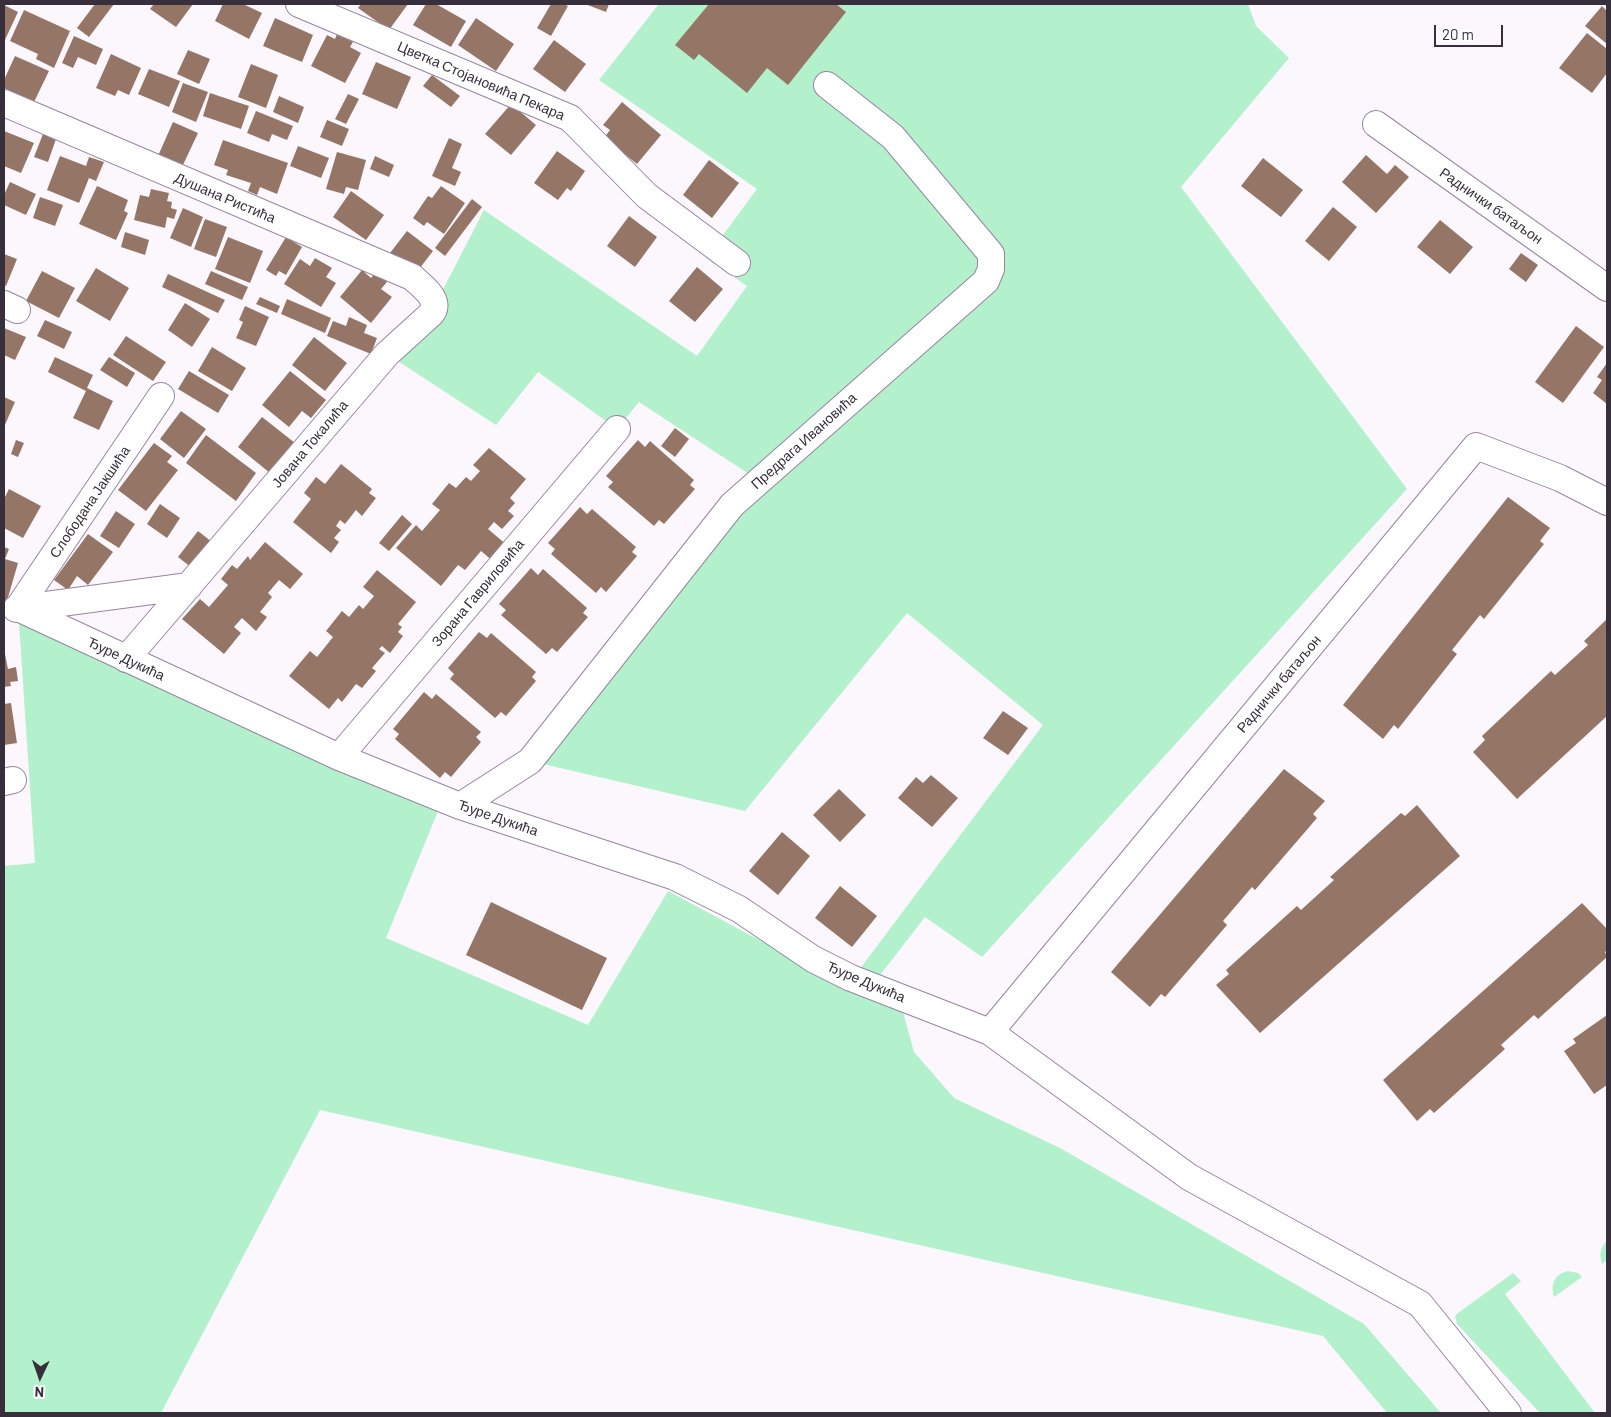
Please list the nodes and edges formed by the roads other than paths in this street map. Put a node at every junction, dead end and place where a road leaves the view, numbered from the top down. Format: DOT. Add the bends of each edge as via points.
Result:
graph roads {
  1 [pos="299,4"];
  2 [pos="828,86"];
  3 [pos="4,103"];
  4 [pos="1376,124"];
  5 [pos="737,263"];
  6 [pos="1607,288"];
  7 [pos="435,305"];
  8 [pos="161,396"];
  9 [pos="617,429"];
  10 [pos="1607,502"];
  11 [pos="188,586"];
  12 [pos="11,609"];
  13 [pos="126,659"];
  14 [pos="339,758"];
  15 [pos="460,806"];
  16 [pos="990,1032"];
  17 [pos="1508,1413"];
  1 -- 5 [label="street, Цветка Стојановића Пекара" via="570,118 647,196"];
  2 -- 15 [label="street, Предрага Ивановића" via="893,137 991,254 991,269 986,281 732,506 530,761"];
  3 -- 7 [label="street, Душана Ристића" via="412,277 426,290"];
  4 -- 6 [label="street, Раднички батаљон"];
  7 -- 11 [label="street, Јована Токалића" via="435,310 387,354"];
  8 -- 12 [label="street, Слободана Јакшића"];
  9 -- 14 [label="street, Зорана Гавриловића"];
  10 -- 16 [label="street, Раднички батаљон" via="1560,478 1476,446"];
  11 -- 12 [label="street"];
  11 -- 13 [label="street, Јована Токалића"];
  12 -- 13 [label="street, Ђуре Дукића"];
  13 -- 14 [label="street, Ђуре Дукића"];
  14 -- 15 [label="street, Ђуре Дукића"];
  15 -- 16 [label="street, Ђуре Дукића" via="675,876 739,909 813,959 851,978"];
  16 -- 17 [label="street, Ђуре Дукића" via="1189,1177 1420,1304"];
}
